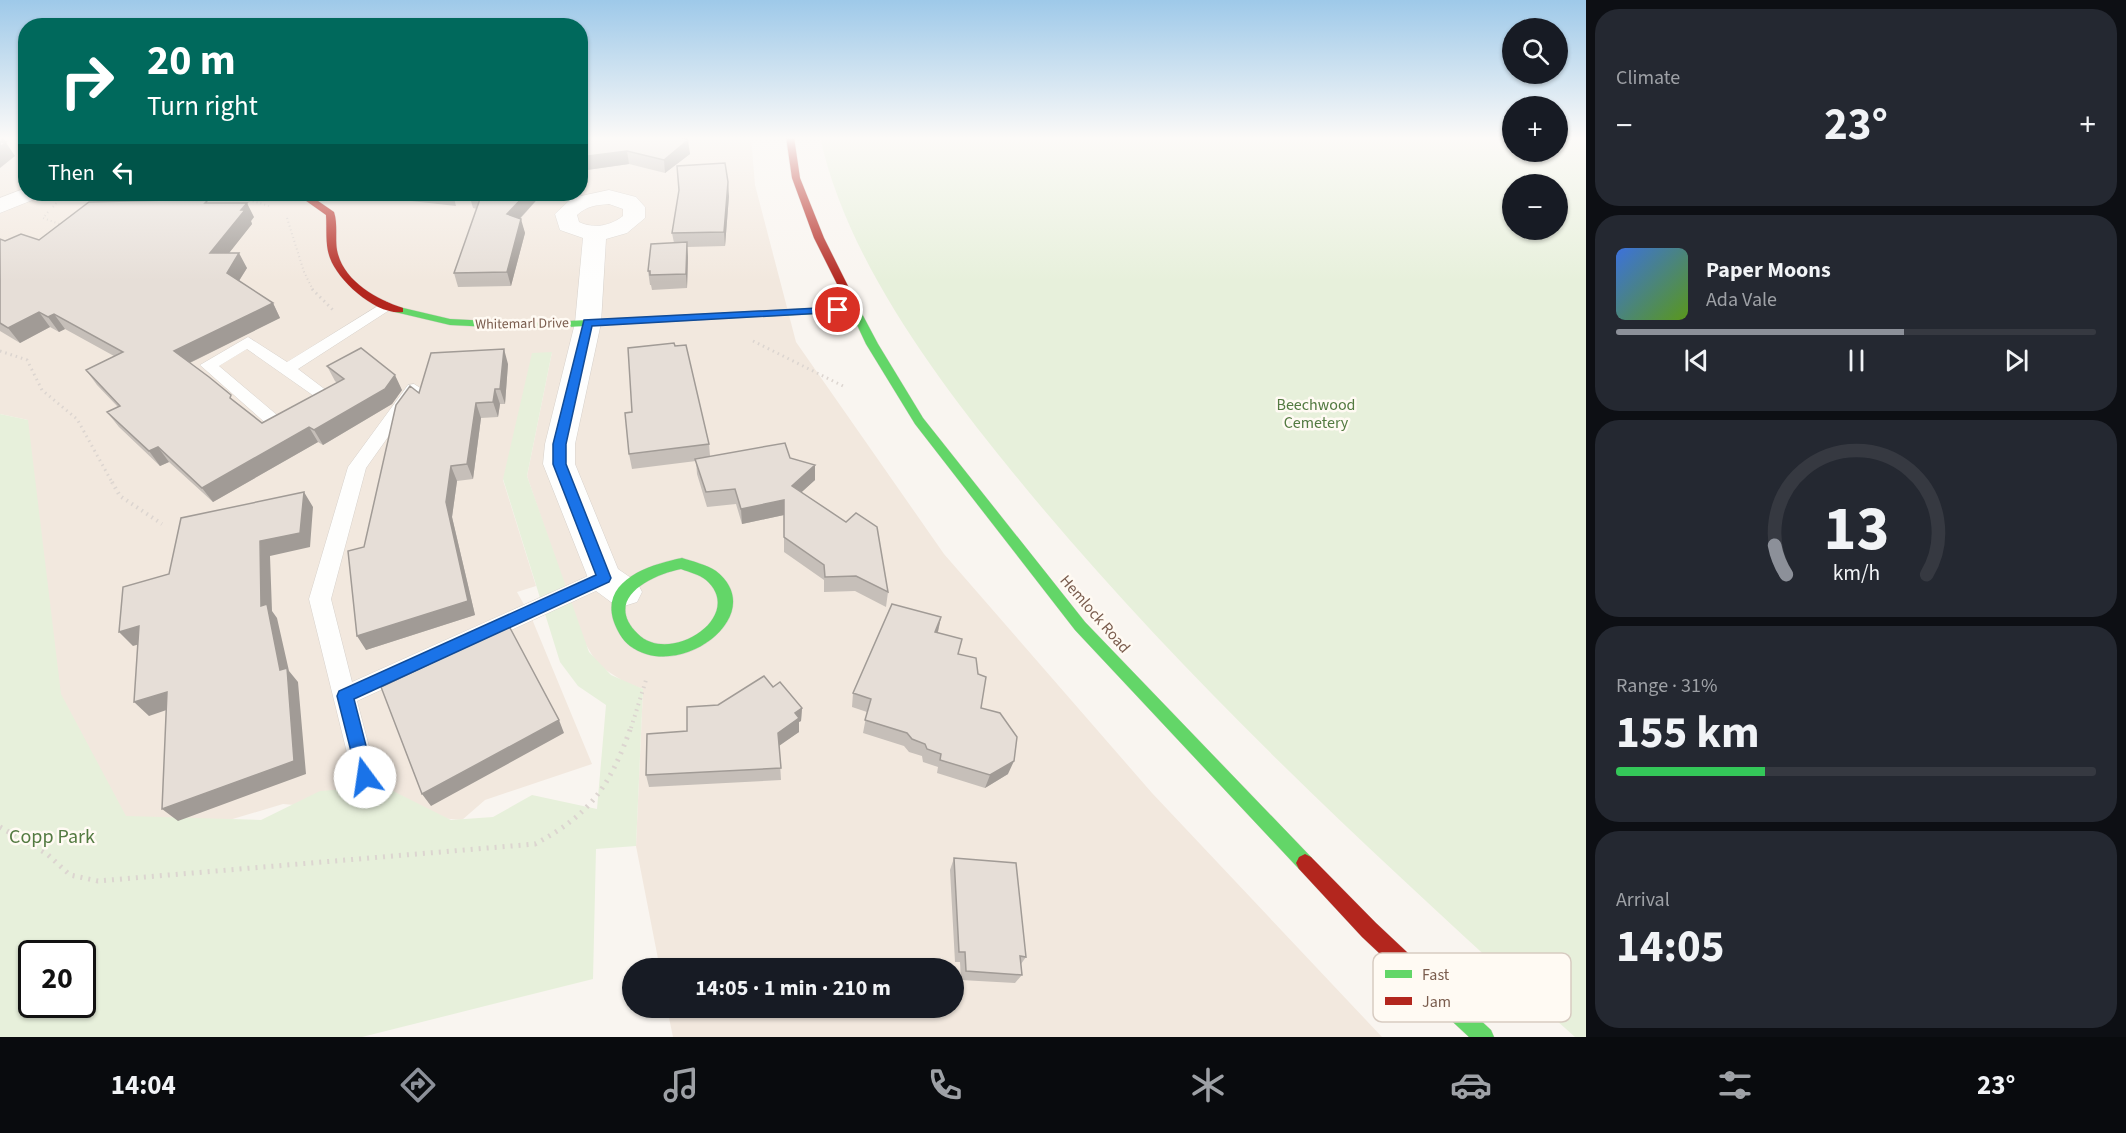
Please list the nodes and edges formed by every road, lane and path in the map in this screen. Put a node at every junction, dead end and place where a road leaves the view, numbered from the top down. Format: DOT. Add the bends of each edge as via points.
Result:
graph roads {
  1 [pos="799,185"];
  2 [pos="18,198"];
  3 [pos="58,201"];
  4 [pos="312,201"];
  5 [pos="0,206"];
  6 [pos="67,226"];
  7 [pos="595,233"];
  8 [pos="386,306"];
  9 [pos="853,309"];
  10 [pos="588,323"];
  11 [pos="0,351"];
  12 [pos="287,369"];
  13 [pos="414,389"];
  14 [pos="162,524"];
  15 [pos="614,585"];
  16 [pos="655,649"];
  17 [pos="345,696"];
  18 [pos="365,777"];
  19 [pos="0,827"];
  20 [pos="1394,953"];
  21 [pos="1468,1022"];
  22 [pos="1484,1037"];
  1 -- 9 [label="main road, Hemlock Road"];
  2 -- 5 [label="street"];
  3 -- 6 [label="path" via="43,218"];
  4 -- 8 [label="main road, Whitemarl Drive" via="331,214 334,259 354,285"];
  7 -- 10 [label="street"];
  8 -- 10 [label="main road, Whitemarl Drive" via="437,321 478,326"];
  8 -- 12 [label="lane"];
  9 -- 10 [label="main road, Whitemarl Drive"];
  9 -- 20 [label="main road, Hemlock Road" via="919,420 1080,626"];
  10 -- 15 [label="street" via="560,444 559,464"];
  11 -- 14 [label="path" via="27,360 42,390 77,419 120,496"];
  12 -- 12 [label="lane" via="248,342 208,365 276,423 326,397"];
  13 -- 17 [label="lane" via="357,467 320,599"];
  15 -- 16 [label="main road" via="627,633"];
  15 -- 16 [label="main road" via="665,564 682,563 712,573 722,584 727,611 720,626 691,646"];
  15 -- 17 [label="lane"];
  16 -- 19 [label="path" via="627,744 598,797 567,826 535,844 98,880 70,875 47,854"];
  17 -- 18 [label="lane"];
  21 -- 22 [label="main road, Hemlock Road"];
}
